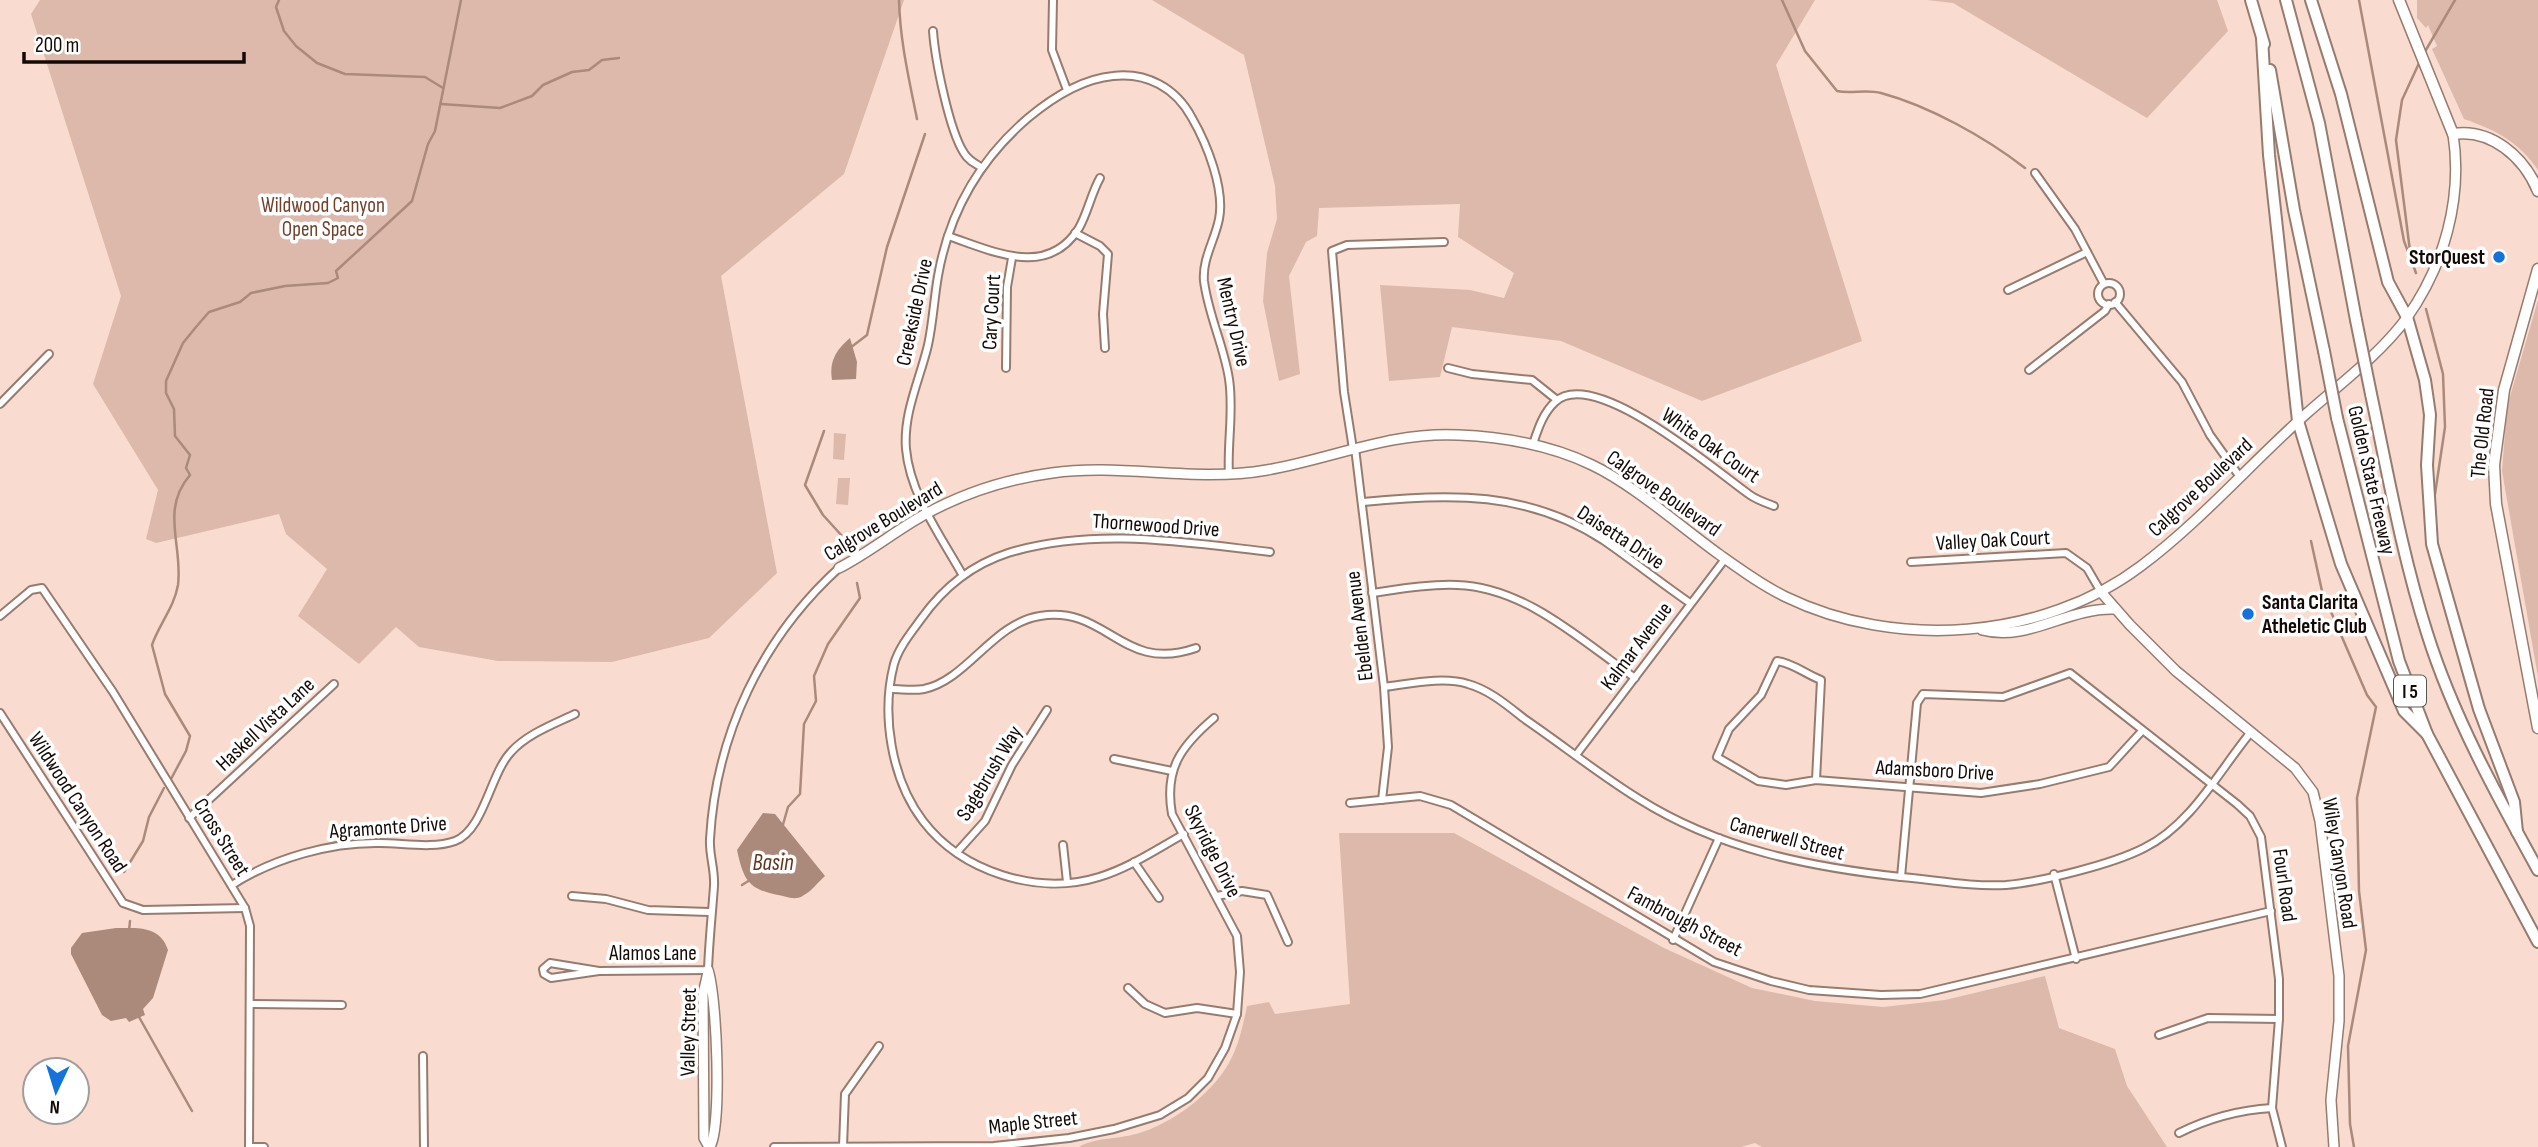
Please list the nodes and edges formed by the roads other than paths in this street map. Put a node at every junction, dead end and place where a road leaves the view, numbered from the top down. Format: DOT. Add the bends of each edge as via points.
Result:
graph roads {
  1 [pos="1053,0"];
  2 [pos="2251,0"];
  3 [pos="2286,0"];
  4 [pos="2311,0"];
  5 [pos="2399,0"];
  6 [pos="933,31"];
  7 [pos="2262,38"];
  8 [pos="1067,90"];
  9 [pos="2453,134"];
  10 [pos="981,167"];
  11 [pos="2035,173"];
  12 [pos="1101,178"];
  13 [pos="2538,191"];
  14 [pos="1075,233"];
  15 [pos="948,236"];
  16 [pos="1444,242"];
  17 [pos="2088,252"];
  18 [pos="1012,258"];
  19 [pos="2538,269"];
  20 [pos="2104,284"];
  21 [pos="2008,290"];
  22 [pos="2112,303"];
  23 [pos="2407,317"];
  24 [pos="1105,348"];
  25 [pos="49,354"];
  26 [pos="1006,368"];
  27 [pos="1448,368"];
  28 [pos="2029,370"];
  29 [pos="1557,400"];
  30 [pos="0,404"];
  31 [pos="2298,421"];
  32 [pos="1534,444"];
  33 [pos="1354,449"];
  34 [pos="1229,475"];
  35 [pos="2240,477"];
  36 [pos="1363,502"];
  37 [pos="1774,506"];
  38 [pos="928,513"];
  39 [pos="1270,552"];
  40 [pos="1725,559"];
  41 [pos="1911,562"];
  42 [pos="839,568"];
  43 [pos="962,574"];
  44 [pos="2101,592"];
  45 [pos="1372,593"];
  46 [pos="1690,603"];
  47 [pos="2114,609"];
  48 [pos="0,616"];
  49 [pos="1977,628"];
  50 [pos="1196,648"];
  51 [pos="1635,678"];
  52 [pos="334,684"];
  53 [pos="1384,687"];
  54 [pos="892,689"];
  55 [pos="1047,710"];
  56 [pos="0,713"];
  57 [pos="575,713"];
  58 [pos="1214,718"];
  59 [pos="2538,728"];
  60 [pos="2141,732"];
  61 [pos="2251,732"];
  62 [pos="2427,734"];
  63 [pos="1576,755"];
  64 [pos="1114,759"];
  65 [pos="1172,771"];
  66 [pos="1816,780"];
  67 [pos="2213,785"];
  68 [pos="1911,786"];
  69 [pos="1382,800"];
  70 [pos="1350,803"];
  71 [pos="190,818"];
  72 [pos="2517,832"];
  73 [pos="1184,834"];
  74 [pos="1719,838"];
  75 [pos="1063,845"];
  76 [pos="958,851"];
  77 [pos="1134,862"];
  78 [pos="2538,870"];
  79 [pos="2054,874"];
  80 [pos="1900,877"];
  81 [pos="1067,882"];
  82 [pos="232,885"];
  83 [pos="572,896"];
  84 [pos="1217,896"];
  85 [pos="1159,898"];
  86 [pos="245,908"];
  87 [pos="2271,911"];
  88 [pos="709,912"];
  89 [pos="1673,940"];
  90 [pos="1288,942"];
  91 [pos="2538,942"];
  92 [pos="2076,959"];
  93 [pos="708,970"];
  94 [pos="599,971"];
  95 [pos="1128,988"];
  96 [pos="250,1004"];
  97 [pos="342,1004"];
  98 [pos="1237,1014"];
  99 [pos="2280,1019"];
  100 [pos="2159,1035"];
  101 [pos="879,1046"];
  102 [pos="424,1056"];
  103 [pos="2272,1108"];
  104 [pos="2179,1133"];
  105 [pos="842,1146"];
  106 [pos="917,1146"];
  107 [pos="249,1147"];
  108 [pos="264,1147"];
  109 [pos="424,1147"];
  110 [pos="709,1147"];
  111 [pos="774,1147"];
  112 [pos="2282,1147"];
  113 [pos="2334,1147"];
  1 -- 8 [label="street" via="1052,50"];
  2 -- 7 [label="highway, Golden State Freeway / I 5"];
  3 -- 72 [label="highway, Golden State Freeway / I 5, bridge" via="2319,123 2406,562 2455,709"];
  4 -- 23 [label="highway" via="2341,94 2388,282"];
  5 -- 9 [label="main road"];
  6 -- 10 [label="street" via="934,52 958,141 969,159"];
  7 -- 31 [label="highway" via="2269,155"];
  7 -- 62 [label="highway, Golden State Freeway / I 5, bridge" via="2337,418 2399,661"];
  8 -- 10 [label="street, Creekside Drive" via="1016,128"];
  8 -- 34 [label="street, Mentry Drive" via="1107,77 1148,79 1179,98 1204,144 1220,204 1204,281 1231,391"];
  9 -- 13 [label="main road" via="2476,133 2495,141 2526,169"];
  9 -- 23 [label="street, Calgrove Boulevard" via="2456,185 2449,227 2434,268"];
  10 -- 15 [label="street, Creekside Drive" via="959,204"];
  11 -- 17 [label="street"];
  12 -- 14 [label="street"];
  14 -- 18 [label="street" via="1056,252"];
  14 -- 24 [label="street" via="1108,254 1102,314"];
  15 -- 18 [label="street"];
  15 -- 38 [label="street, Creekside Drive" via="906,428 909,469"];
  16 -- 33 [label="street, Ebelden Avenue" via="1347,245 1332,251 1345,403"];
  17 -- 20 [label="street"];
  17 -- 21 [label="street"];
  18 -- 26 [label="street, Cary Court"];
  19 -- 59 [label="main road, The Old Road" via="2504,390 2494,465 2497,514"];
  20 -- 22 [label="street" via="2098,294 2102,302"];
  20 -- 22 [label="street" via="2118,289 2119,297"];
  22 -- 28 [label="street"];
  22 -- 35 [label="street" via="2182,382 2210,435"];
  23 -- 31 [label="street, Calgrove Boulevard"];
  23 -- 72 [label="highway" via="2429,397 2432,544 2479,709 2514,802"];
  25 -- 30 [label="street"];
  27 -- 29 [label="street" via="1532,380"];
  29 -- 32 [label="street" via="1539,426"];
  29 -- 37 [label="street, White Oak Court" via="1596,397 1641,418 1752,496"];
  31 -- 35 [label="street, Calgrove Boulevard"];
  31 -- 62 [label="highway" via="2341,564 2404,711"];
  32 -- 33 [label="street, Calgrove Boulevard" via="1451,434 1399,437"];
  32 -- 40 [label="street, Calgrove Boulevard" via="1593,465"];
  33 -- 34 [label="street, Calgrove Boulevard"];
  33 -- 36 [label="street, Ebelden Avenue"];
  34 -- 38 [label="street, Calgrove Boulevard" via="1108,470 1051,473 970,493"];
  35 -- 44 [label="street, Calgrove Boulevard" via="2170,543"];
  36 -- 45 [label="street, Ebelden Avenue"];
  36 -- 46 [label="street, Daisetta Drive" via="1466,495 1541,509 1602,540"];
  38 -- 42 [label="street, Calgrove Boulevard"];
  38 -- 43 [label="street, Creekside Drive"];
  39 -- 43 [label="street, Thornewood Drive" via="1086,537 1005,554"];
  40 -- 46 [label="street, Kalmar Avenue"];
  40 -- 49 [label="street, Calgrove Boulevard" via="1790,599 1856,621 1932,631"];
  41 -- 44 [label="street, Valley Oak Court" via="2066,553 2087,568"];
  42 -- 88 [label="street, Calgrove Boulevard" via="803,603 772,643 732,724 715,796 710,850 714,888"];
  43 -- 54 [label="street, Thornewood Drive" via="932,603 901,647"];
  44 -- 47 [label="street, Wiley Canyon Road"];
  44 -- 49 [label="street, Calgrove Boulevard" via="2042,614"];
  45 -- 51 [label="street" via="1459,584 1497,593 1535,607"];
  45 -- 53 [label="street, Ebelden Avenue"];
  46 -- 51 [label="street, Kalmar Avenue"];
  47 -- 49 [label="street" via="2085,610 2000,635"];
  47 -- 61 [label="street, Wiley Canyon Road" via="2176,671"];
  48 -- 71 [label="street, Cross Street" via="37,587 42,588"];
  50 -- 54 [label="street" via="1155,655 1082,620 1039,616 1009,629 942,681 921,689"];
  51 -- 63 [label="street, Kalmar Avenue"];
  52 -- 71 [label="street, Haskell Vista Lane"];
  53 -- 63 [label="street, Canerwell Street" via="1468,683 1503,702"];
  53 -- 69 [label="street, Ebelden Avenue" via="1388,747"];
  54 -- 76 [label="street, Thornewood Drive" via="888,713 891,749 905,786 922,820"];
  55 -- 76 [label="street, Sagebrush Way" via="1012,765 985,821"];
  56 -- 86 [label="street, Wildwood Canyon Road" via="129,907"];
  57 -- 82 [label="street, Agramonte Drive" via="513,749 500,765 478,817 456,841 339,845"];
  58 -- 65 [label="street, Skyridge Drive" via="1188,740"];
  60 -- 67 [label="street, Fourl Road"];
  60 -- 68 [label="street, Adamsboro Drive" via="2109,767 2040,784 1981,793"];
  60 -- 68 [label="street, Fourl Road" via="2070,673 2003,697 1923,694 1917,703"];
  61 -- 67 [label="street, Canerwell Street"];
  61 -- 113 [label="street, Wiley Canyon Road" via="2304,778 2313,792 2320,821 2340,998 2331,1100"];
  62 -- 91 [label="highway, Golden State Freeway / I 5"];
  63 -- 74 [label="street, Canerwell Street" via="1641,801"];
  64 -- 65 [label="street"];
  65 -- 73 [label="street, Skyridge Drive" via="1172,814"];
  66 -- 66 [label="street, Adamsboro Drive" via="1786,785 1758,781 1717,757 1729,729 1761,695 1777,661 1791,663 1821,680"];
  66 -- 68 [label="street, Adamsboro Drive"];
  67 -- 79 [label="street, Canerwell Street" via="2174,827 2146,848"];
  67 -- 87 [label="street, Fourl Road" via="2250,816 2261,837"];
  68 -- 80 [label="street"];
  69 -- 70 [label="street, Fambrough Street"];
  69 -- 89 [label="street, Fambrough Street" via="1420,796 1451,804"];
  71 -- 82 [label="street, Cross Street"];
  72 -- 78 [label="highway, Golden State Freeway / I 5"];
  73 -- 77 [label="street, Thornewood Drive"];
  73 -- 84 [label="street, Skyridge Drive"];
  74 -- 80 [label="street, Canerwell Street" via="1800,863"];
  74 -- 89 [label="street"];
  75 -- 81 [label="street"];
  76 -- 81 [label="street, Thornewood Drive" via="987,871 1040,884"];
  77 -- 81 [label="street, Thornewood Drive" via="1098,877"];
  77 -- 85 [label="street"];
  79 -- 80 [label="street, Canerwell Street" via="1982,886"];
  79 -- 92 [label="street"];
  82 -- 86 [label="street, Cross Street"];
  83 -- 88 [label="street" via="648,910"];
  84 -- 90 [label="street" via="1242,891 1266,895"];
  84 -- 98 [label="street, Skyridge Drive" via="1237,936"];
  86 -- 96 [label="street, Cross Street" via="250,926"];
  87 -- 92 [label="street, Fambrough Street"];
  87 -- 99 [label="street, Fourl Road"];
  88 -- 93 [label="street, Calgrove Boulevard"];
  89 -- 92 [label="street, Fambrough Street" via="1714,962 1771,981 1809,990 1881,995 1920,994"];
  93 -- 94 [label="street, Alamos Lane"];
  93 -- 110 [label="street, Valley Street" via="715,994 716,1080 715,1138"];
  94 -- 94 [label="street, Alamos Lane" via="550,962 543,969 551,978"];
  95 -- 98 [label="street" via="1145,1004 1165,1013 1197,1008"];
  96 -- 97 [label="street"];
  96 -- 107 [label="street, Cross Street"];
  98 -- 106 [label="street, Maple Street" via="1208,1078 1188,1098 1160,1115 1069,1138 993,1146"];
  99 -- 100 [label="street" via="2208,1018"];
  99 -- 103 [label="street, Fourl Road"];
  101 -- 105 [label="street" via="845,1094"];
  102 -- 109 [label="street"];
  103 -- 104 [label="street" via="2216,1117"];
  103 -- 112 [label="street, Fourl Road"];
  105 -- 106 [label="street, Maple Street"];
  105 -- 111 [label="street, Maple Street"];
  107 -- 108 [label="street"];
}
